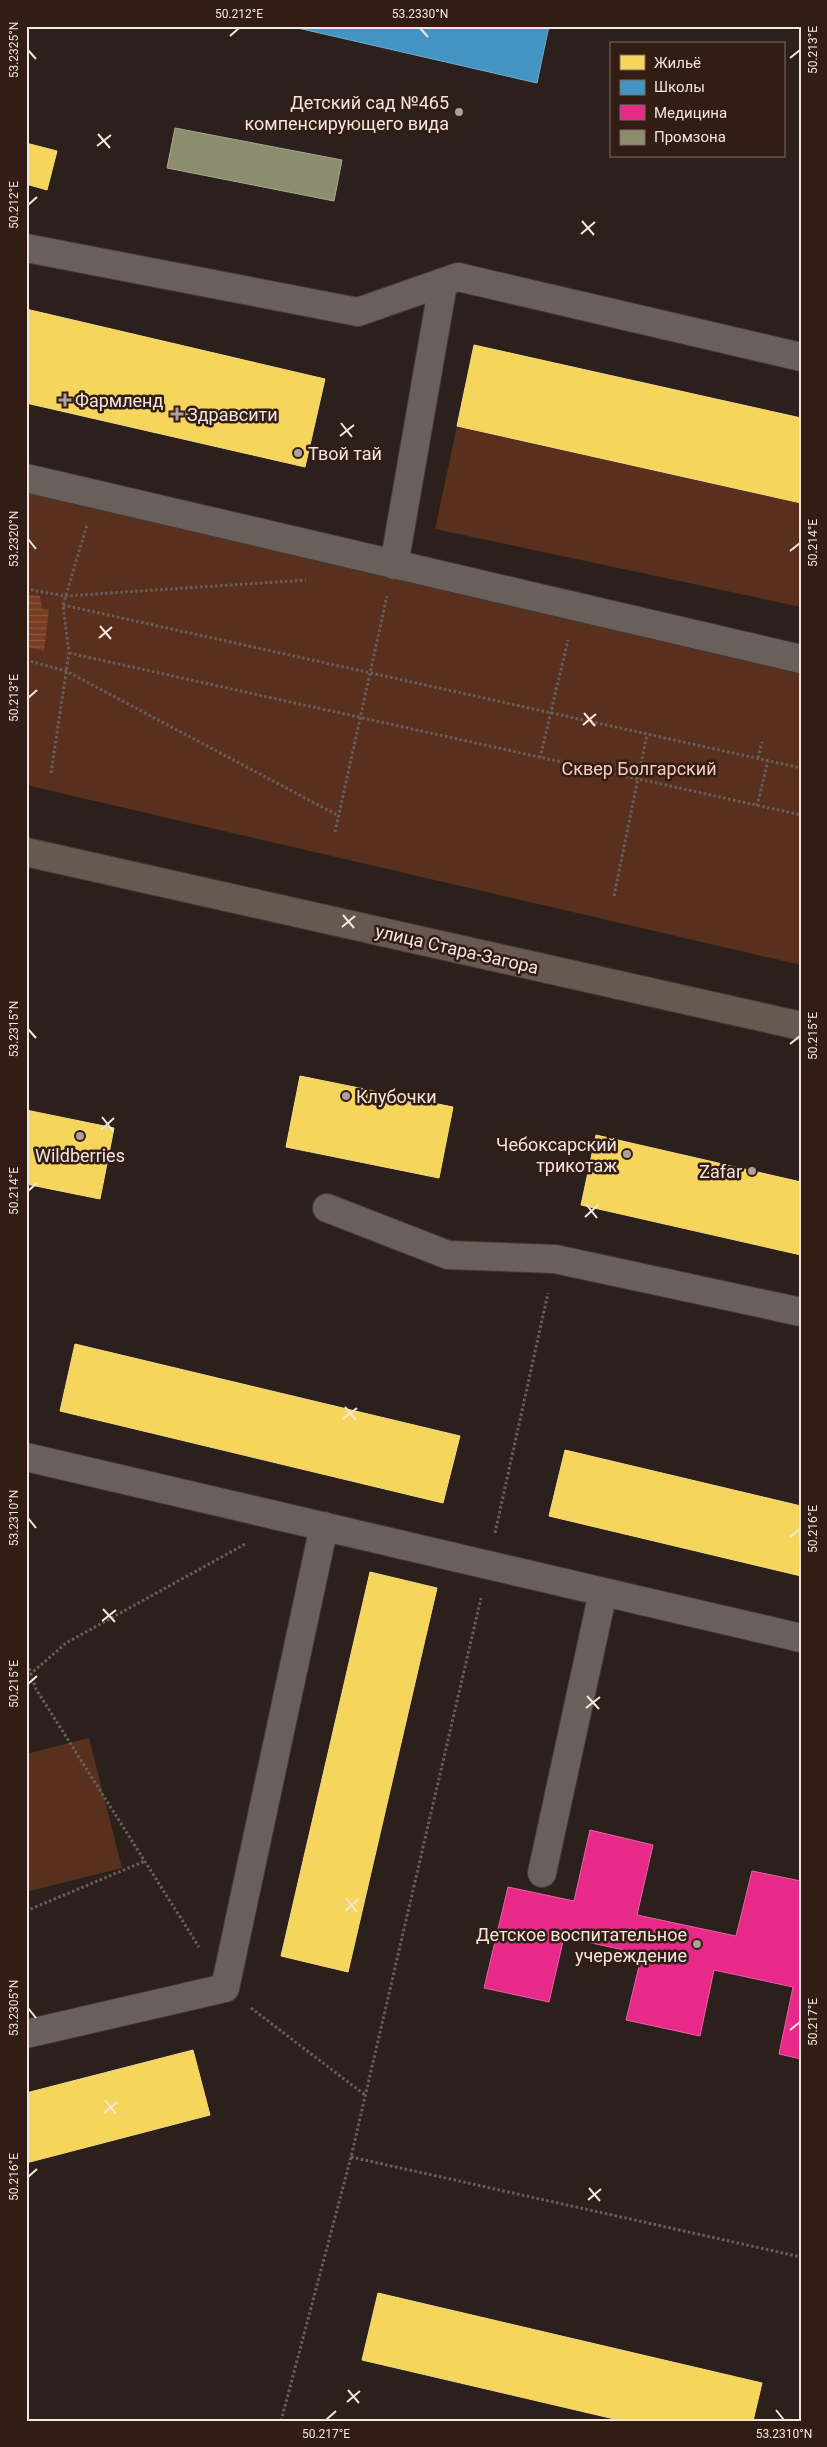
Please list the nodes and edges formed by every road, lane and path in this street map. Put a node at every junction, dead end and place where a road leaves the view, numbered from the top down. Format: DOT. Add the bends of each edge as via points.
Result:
graph roads {
  1 [pos="26,248"];
  2 [pos="442,284"];
  3 [pos="801,357"];
  4 [pos="26,478"];
  5 [pos="96,494"];
  6 [pos="394,565"];
  7 [pos="315,579"];
  8 [pos="26,589"];
  9 [pos="66,596"];
  10 [pos="63,605"];
  11 [pos="576,607"];
  12 [pos="69,653"];
  13 [pos="801,659"];
  14 [pos="26,660"];
  15 [pos="66,671"];
  16 [pos="370,674"];
  17 [pos="551,714"];
  18 [pos="360,718"];
  19 [pos="647,734"];
  20 [pos="762,742"];
  21 [pos="540,758"];
  22 [pos="758,758"];
  23 [pos="768,761"];
  24 [pos="801,768"];
  25 [pos="51,773"];
  26 [pos="637,779"];
  27 [pos="757,806"];
  28 [pos="801,815"];
  29 [pos="339,816"];
  30 [pos="335,832"];
  31 [pos="26,852"];
  32 [pos="614,896"];
  33 [pos="801,1026"];
  34 [pos="327,1208"];
  35 [pos="555,1259"];
  36 [pos="801,1312"];
  37 [pos="26,1457"];
  38 [pos="292,1519"];
  39 [pos="324,1526"];
  40 [pos="489,1565"];
  41 [pos="603,1592"];
  42 [pos="801,1638"];
  43 [pos="26,1659"];
  44 [pos="30,1672"];
  45 [pos="26,1678"];
  46 [pos="145,1861"];
  47 [pos="542,1873"];
  48 [pos="26,1911"];
  49 [pos="226,1988"];
  50 [pos="26,2034"];
  51 [pos="365,2095"];
  52 [pos="350,2157"];
  53 [pos="801,2257"];
  54 [pos="281,2421"];
  1 -- 2 [label="lane" via="358,312"];
  2 -- 3 [label="lane" via="458,277"];
  2 -- 6 [label="lane"];
  4 -- 5 [label="lane"];
  5 -- 6 [label="lane"];
  5 -- 9 [label="path"];
  6 -- 11 [label="lane"];
  6 -- 16 [label="path"];
  7 -- 9 [label="path"];
  8 -- 9 [label="path"];
  9 -- 10 [label="path"];
  10 -- 12 [label="path"];
  10 -- 16 [label="path"];
  11 -- 13 [label="lane"];
  11 -- 17 [label="path"];
  12 -- 15 [label="path"];
  12 -- 18 [label="path"];
  14 -- 15 [label="path"];
  15 -- 25 [label="path"];
  15 -- 29 [label="path"];
  16 -- 17 [label="path"];
  16 -- 18 [label="path"];
  17 -- 19 [label="path"];
  17 -- 21 [label="path"];
  18 -- 21 [label="path"];
  18 -- 29 [label="path"];
  19 -- 22 [label="path"];
  19 -- 26 [label="path"];
  20 -- 22 [label="path"];
  21 -- 26 [label="path"];
  22 -- 23 [label="path"];
  23 -- 24 [label="path"];
  23 -- 27 [label="path"];
  26 -- 27 [label="path"];
  26 -- 32 [label="path"];
  27 -- 28 [label="path"];
  29 -- 30 [label="path"];
  31 -- 33 [label="main road, улица Стара-Загора"];
  34 -- 35 [label="lane" via="448,1254"];
  35 -- 36 [label="lane"];
  35 -- 40 [label="path"];
  37 -- 38 [label="lane"];
  38 -- 39 [label="lane"];
  38 -- 44 [label="path" via="66,1644"];
  39 -- 40 [label="lane"];
  39 -- 49 [label="lane"];
  40 -- 41 [label="lane"];
  40 -- 51 [label="path"];
  41 -- 42 [label="lane"];
  41 -- 47 [label="lane"];
  43 -- 44 [label="path"];
  44 -- 45 [label="path"];
  44 -- 46 [label="path" via="36,1690"];
  46 -- 48 [label="path"];
  46 -- 49 [label="path"];
  49 -- 50 [label="lane"];
  49 -- 51 [label="path"];
  51 -- 52 [label="path"];
  52 -- 53 [label="path"];
  52 -- 54 [label="path"];
}
